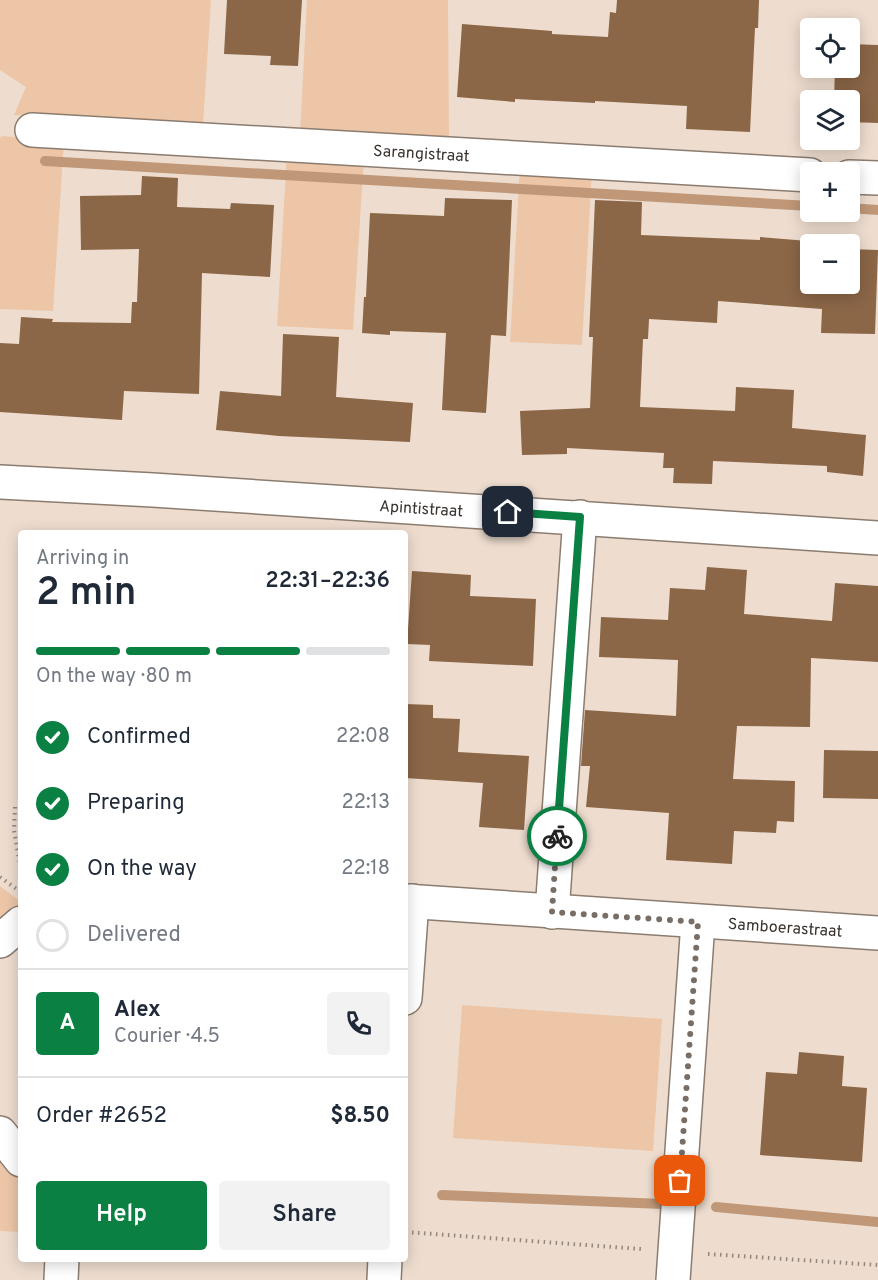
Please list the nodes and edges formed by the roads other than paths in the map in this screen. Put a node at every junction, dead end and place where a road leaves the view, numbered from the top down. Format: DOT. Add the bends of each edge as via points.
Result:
graph roads {
  1 [pos="32,130"];
  2 [pos="800,174"];
  3 [pos="860,177"];
  4 [pos="878,178"];
  5 [pos="0,482"];
  6 [pos="580,517"];
  7 [pos="878,538"];
  8 [pos="409,901"];
  9 [pos="552,912"];
  10 [pos="698,922"];
  11 [pos="408,925"];
  12 [pos="18,926"];
  13 [pos="878,933"];
  14 [pos="0,941"];
  15 [pos="0,1132"];
  16 [pos="18,1156"];
  17 [pos="62,1262"];
  18 [pos="385,1262"];
  19 [pos="61,1280"];
  20 [pos="384,1280"];
  21 [pos="673,1280"];
  1 -- 2 [label="street, Sarangistraat"];
  3 -- 4 [label="street"];
  5 -- 6 [label="street, Apintistraat"];
  6 -- 7 [label="street, Apintistraat"];
  6 -- 9 [label="street"];
  8 -- 9 [label="street, Samboerastraat"];
  8 -- 11 [label="street"];
  9 -- 10 [label="street, Samboerastraat"];
  10 -- 13 [label="street, Samboerastraat"];
  10 -- 21 [label="street"];
  12 -- 14 [label="street"];
  15 -- 16 [label="street"];
  17 -- 19 [label="street"];
  18 -- 20 [label="street"];
}
